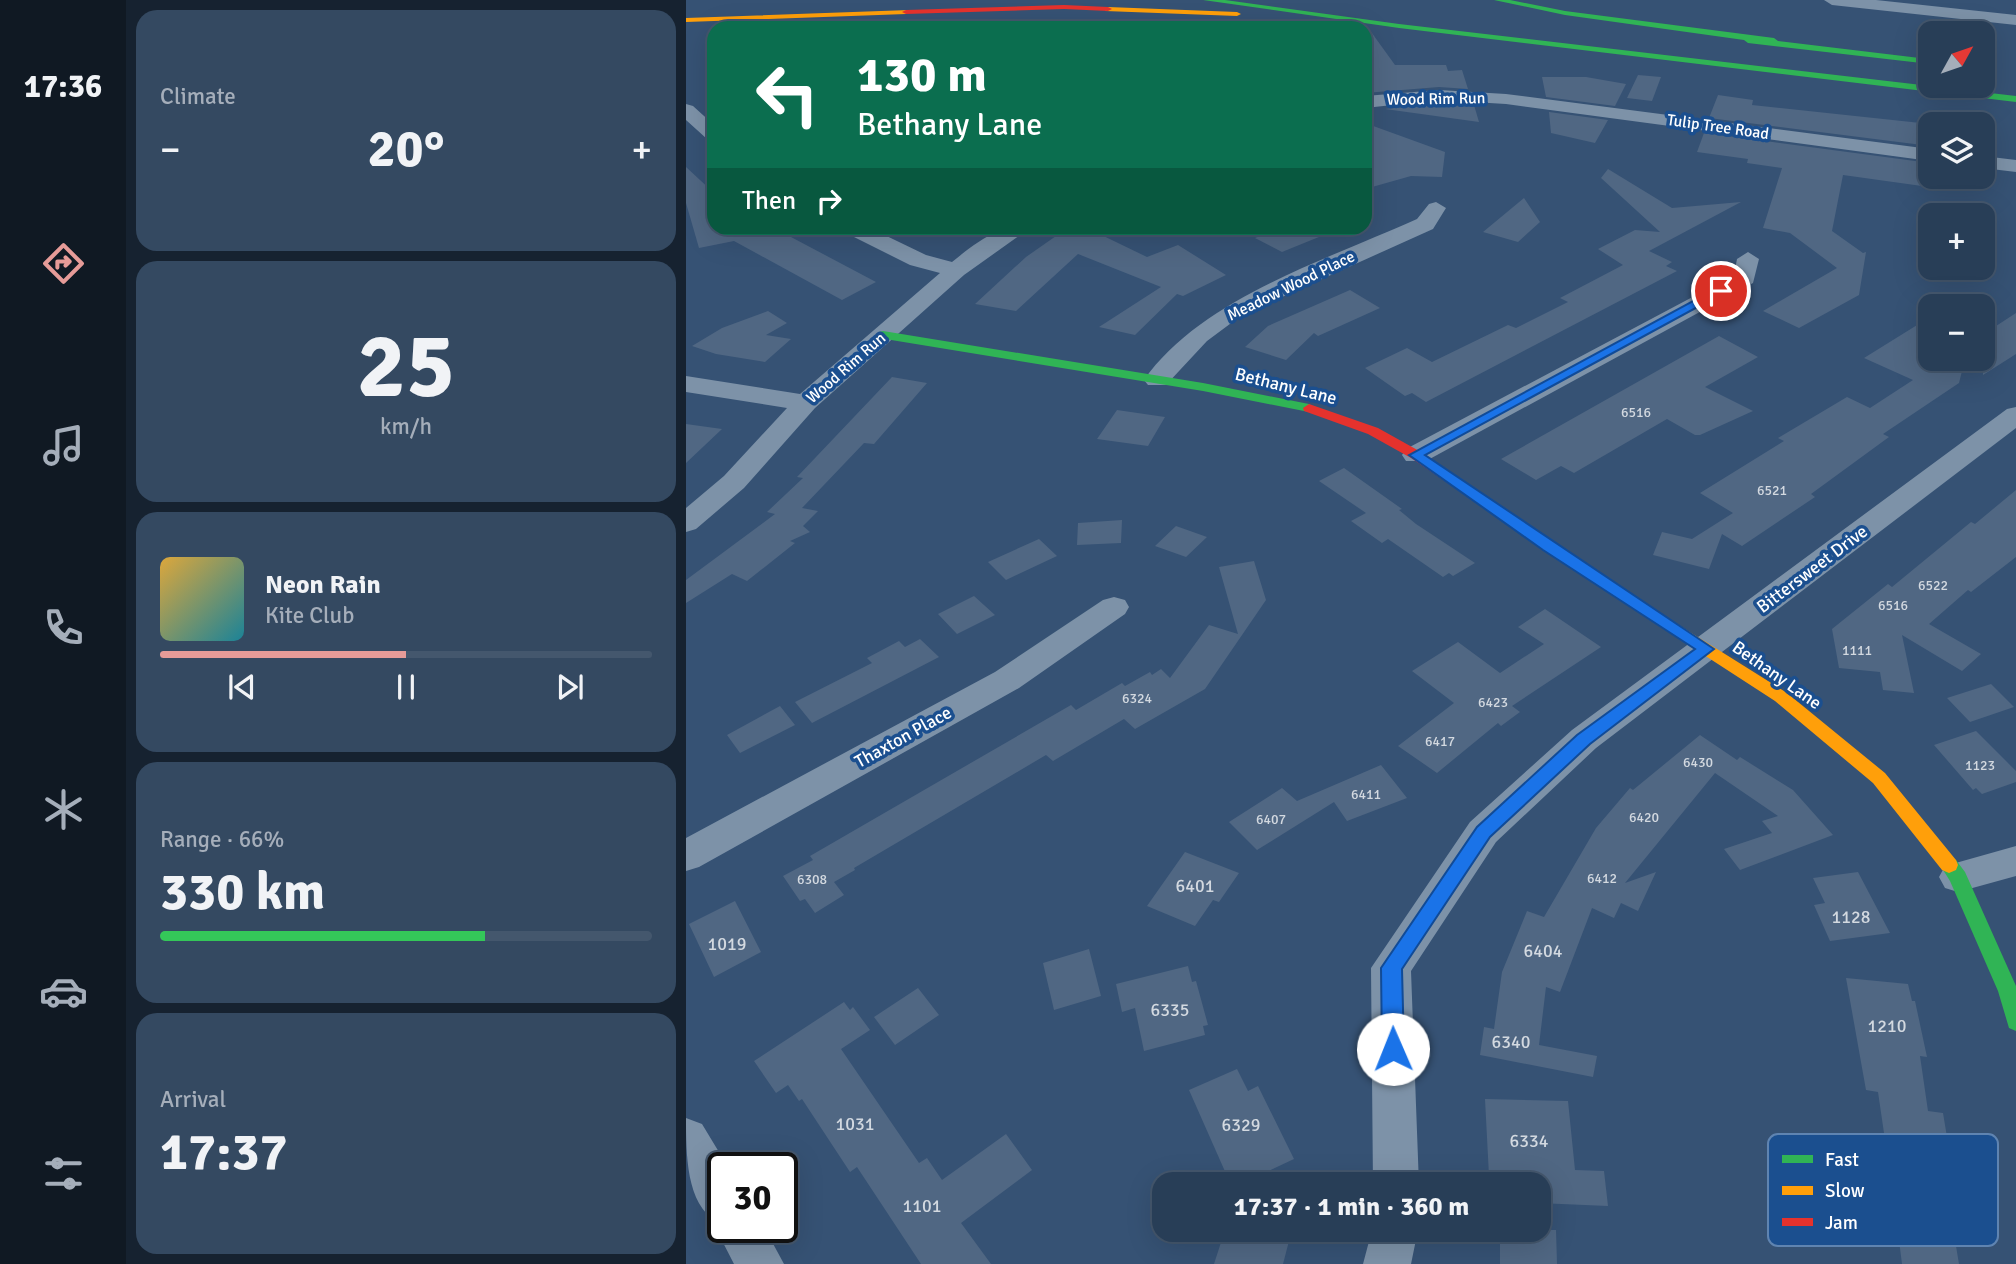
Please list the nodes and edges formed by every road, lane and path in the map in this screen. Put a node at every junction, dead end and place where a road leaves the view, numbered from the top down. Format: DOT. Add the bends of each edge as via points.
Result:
graph roads {
  1 [pos="1207,0"];
  2 [pos="1498,0"];
  3 [pos="1832,0"];
  4 [pos="1967,7"];
  5 [pos="1479,10"];
  6 [pos="2016,19"];
  7 [pos="686,20"];
  8 [pos="1329,21"];
  9 [pos="1362,21"];
  10 [pos="1372,22"];
  11 [pos="1372,24"];
  12 [pos="1399,26"];
  13 [pos="1853,52"];
  14 [pos="1918,60"];
  15 [pos="1506,99"];
  16 [pos="2016,99"];
  17 [pos="1372,101"];
  18 [pos="686,110"];
  19 [pos="707,129"];
  20 [pos="1918,153"];
  21 [pos="1995,163"];
  22 [pos="2016,166"];
  23 [pos="1436,208"];
  24 [pos="868,235"];
  25 [pos="1006,235"];
  26 [pos="1748,259"];
  27 [pos="956,270"];
  28 [pos="883,335"];
  29 [pos="1157,380"];
  30 [pos="686,384"];
  31 [pos="806,403"];
  32 [pos="2016,415"];
  33 [pos="1416,455"];
  34 [pos="686,523"];
  35 [pos="1114,607"];
  36 [pos="1706,649"];
  37 [pos="686,856"];
  38 [pos="2016,861"];
  39 [pos="1958,877"];
  40 [pos="2016,1021"];
  41 [pos="686,1139"];
  42 [pos="1396,1172"];
  43 [pos="707,1174"];
  44 [pos="1392,1242"];
  45 [pos="748,1243"];
  46 [pos="760,1264"];
  47 [pos="1387,1264"];
  1 -- 9 [label="main road"];
  2 -- 13 [label="main road"];
  3 -- 4 [label="street"];
  4 -- 6 [label="street"];
  5 -- 13 [label="main road"];
  7 -- 8 [label="main road" via="1064,7"];
  10 -- 12 [label="main road"];
  11 -- 12 [label="main road"];
  12 -- 16 [label="main road"];
  13 -- 14 [label="main road"];
  15 -- 17 [label="street, Wood Rim Run" via="1439,95"];
  15 -- 20 [label="street, Tulip Tree Road"];
  18 -- 19 [label="street"];
  21 -- 22 [label="street"];
  23 -- 29 [label="street, Meadow Wood Place" via="1425,224 1234,310 1198,336"];
  24 -- 27 [label="street" via="918,260"];
  25 -- 27 [label="street, Wood Rim Run"];
  26 -- 33 [label="street" via="1745,278"];
  27 -- 28 [label="street, Wood Rim Run"];
  28 -- 29 [label="main road, Bethany Lane"];
  28 -- 31 [label="street, Wood Rim Run"];
  29 -- 33 [label="main road, Bethany Lane" via="1312,409 1373,432"];
  30 -- 31 [label="street"];
  31 -- 34 [label="street, Wood Rim Run" via="734,482"];
  32 -- 36 [label="street, Bittersweet Drive"];
  33 -- 36 [label="main road, Bethany Lane"];
  35 -- 37 [label="street, Thaxton Place" via="1007,680"];
  36 -- 39 [label="main road, Bethany Lane" via="1781,697 1878,778"];
  36 -- 42 [label="street, Bittersweet Drive" via="1584,739 1483,832 1391,968"];
  38 -- 39 [label="street"];
  39 -- 40 [label="main road, Bethany Lane" via="2008,991"];
  41 -- 43 [label="street"];
  44 -- 47 [label="street"];
  45 -- 46 [label="street"];
}
